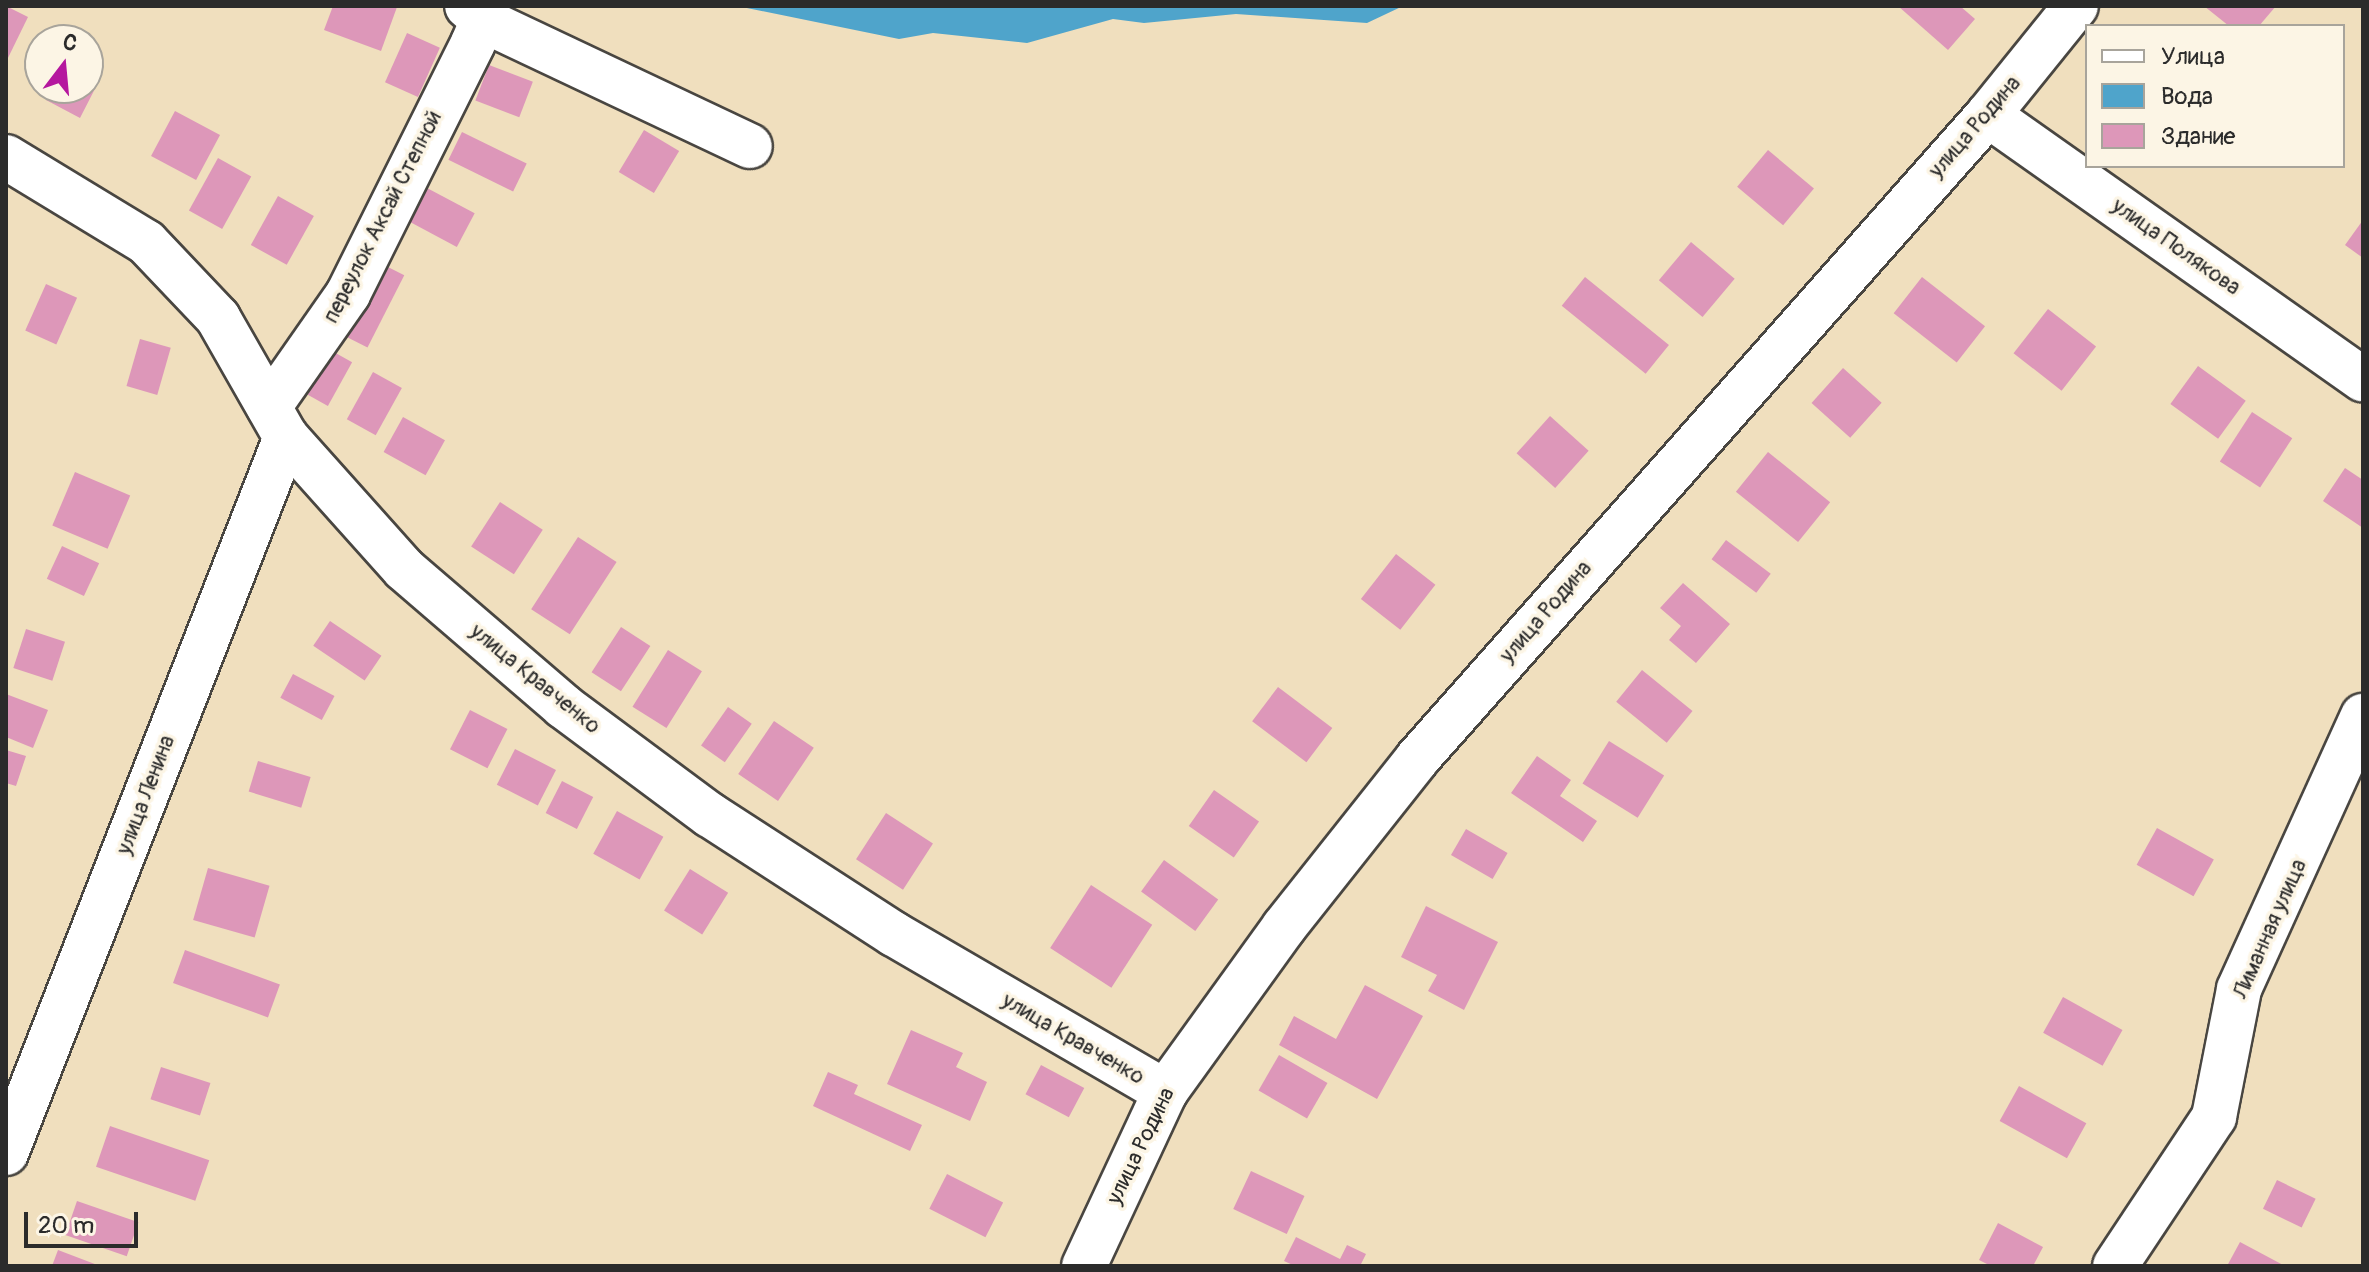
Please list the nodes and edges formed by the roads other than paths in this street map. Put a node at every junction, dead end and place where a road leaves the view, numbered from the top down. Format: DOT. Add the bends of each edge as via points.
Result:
graph roads {
  1 [pos="2076,6"];
  2 [pos="475,13"];
  3 [pos="1988,115"];
  4 [pos="750,146"];
  5 [pos="6,157"];
  6 [pos="2363,380"];
  7 [pos="278,422"];
  8 [pos="2363,716"];
  9 [pos="1165,1092"];
  10 [pos="6,1153"];
  11 [pos="1084,1266"];
  12 [pos="2115,1266"];
  1 -- 3 [label="street, улица Родина"];
  2 -- 4 [label="street, переулок Аксай Степной"];
  2 -- 7 [label="street, переулок Аксай Степной" via="348,294"];
  3 -- 6 [label="street, улица Полякова"];
  3 -- 9 [label="street, улица Родина" via="1417,759 1284,927"];
  5 -- 7 [label="street, улица Кравченко" via="146,242 218,318"];
  7 -- 9 [label="street, улица Кравченко" via="404,569 563,706 710,815 894,934"];
  7 -- 10 [label="street, улица Ленина"];
  8 -- 12 [label="street, Лиманная улица" via="2239,989 2214,1117"];
  9 -- 11 [label="street, улица Родина"];
}
